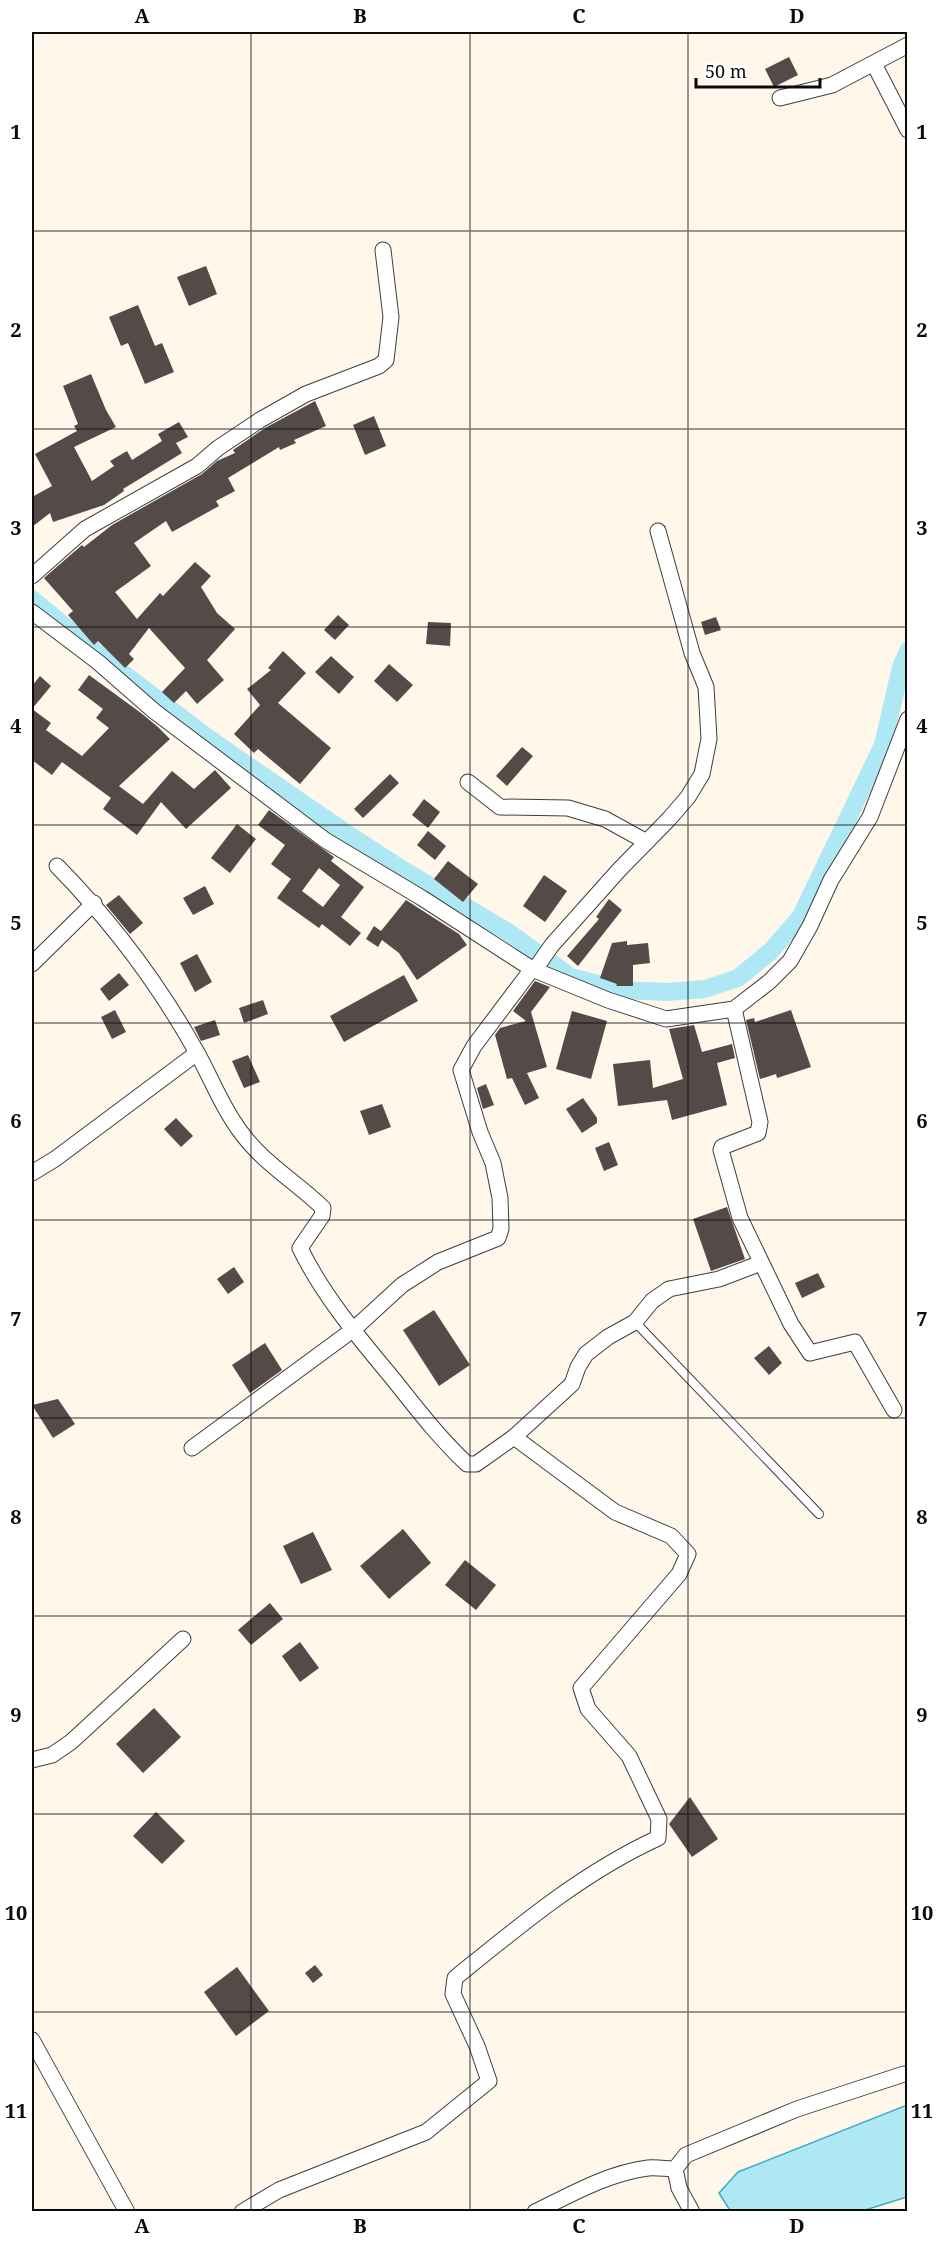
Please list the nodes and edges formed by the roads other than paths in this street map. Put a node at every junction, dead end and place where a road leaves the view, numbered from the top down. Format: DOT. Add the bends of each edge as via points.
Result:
graph roads {
  1 [pos="908,45"];
  2 [pos="873,64"];
  3 [pos="780,98"];
  4 [pos="908,130"];
  5 [pos="383,250"];
  6 [pos="658,531"];
  7 [pos="32,576"];
  8 [pos="32,612"];
  9 [pos="908,718"];
  10 [pos="468,782"];
  11 [pos="645,841"];
  12 [pos="57,866"];
  13 [pos="94,903"];
  14 [pos="32,964"];
  15 [pos="535,967"];
  16 [pos="734,1009"];
  17 [pos="197,1053"];
  18 [pos="32,1173"];
  19 [pos="761,1263"];
  20 [pos="635,1322"];
  21 [pos="354,1329"];
  22 [pos="894,1410"];
  23 [pos="514,1437"];
  24 [pos="192,1448"];
  25 [pos="819,1514"];
  26 [pos="183,1639"];
  27 [pos="32,1760"];
  28 [pos="32,2040"];
  29 [pos="908,2074"];
  30 [pos="675,2169"];
  31 [pos="128,2211"];
  32 [pos="242,2211"];
  33 [pos="535,2211"];
  34 [pos="692,2211"];
  1 -- 2 [label="street"];
  2 -- 3 [label="street" via="832,85"];
  2 -- 4 [label="street"];
  5 -- 7 [label="street" via="391,317 386,360 306,394 260,420 197,466 85,529"];
  6 -- 11 [label="street" via="692,653 706,687 708,739 698,782 669,819"];
  8 -- 15 [label="street" via="154,711 325,840"];
  9 -- 16 [label="street" via="870,817 831,880 790,961"];
  10 -- 11 [label="street" via="500,807 568,808 605,819"];
  11 -- 15 [label="street"];
  12 -- 13 [label="street"];
  13 -- 14 [label="street"];
  13 -- 17 [label="street" via="146,969"];
  15 -- 16 [label="street" via="608,1000 666,1019"];
  15 -- 21 [label="street" via="474,1046 462,1070 480,1132 494,1163 500,1198 498,1238 438,1262 402,1285"];
  16 -- 19 [label="street" via="760,1122 758,1133 721,1150 740,1218"];
  17 -- 18 [label="street"];
  17 -- 21 [label="street" via="240,1132 323,1208 322,1216 300,1248 312,1274"];
  19 -- 20 [label="street" via="719,1279 669,1289 652,1301"];
  19 -- 22 [label="street" via="790,1324 810,1353 855,1342"];
  20 -- 23 [label="street" via="586,1354 572,1384"];
  20 -- 25 [label="lane"];
  21 -- 23 [label="street" via="467,1464 476,1464"];
  21 -- 24 [label="street"];
  23 -- 32 [label="street" via="615,1512 672,1536 688,1554 680,1574 580,1688 588,1709 629,1756 659,1819 657,1838 577,1882 455,1978 453,1994 489,2081 426,2132 279,2190"];
  26 -- 27 [label="street" via="71,1742 52,1755"];
  28 -- 31 [label="street"];
  29 -- 30 [label="street" via="797,2109 724,2138 686,2155"];
  30 -- 33 [label="street" via="648,2168 620,2175"];
  30 -- 34 [label="street" via="679,2188"];
}
